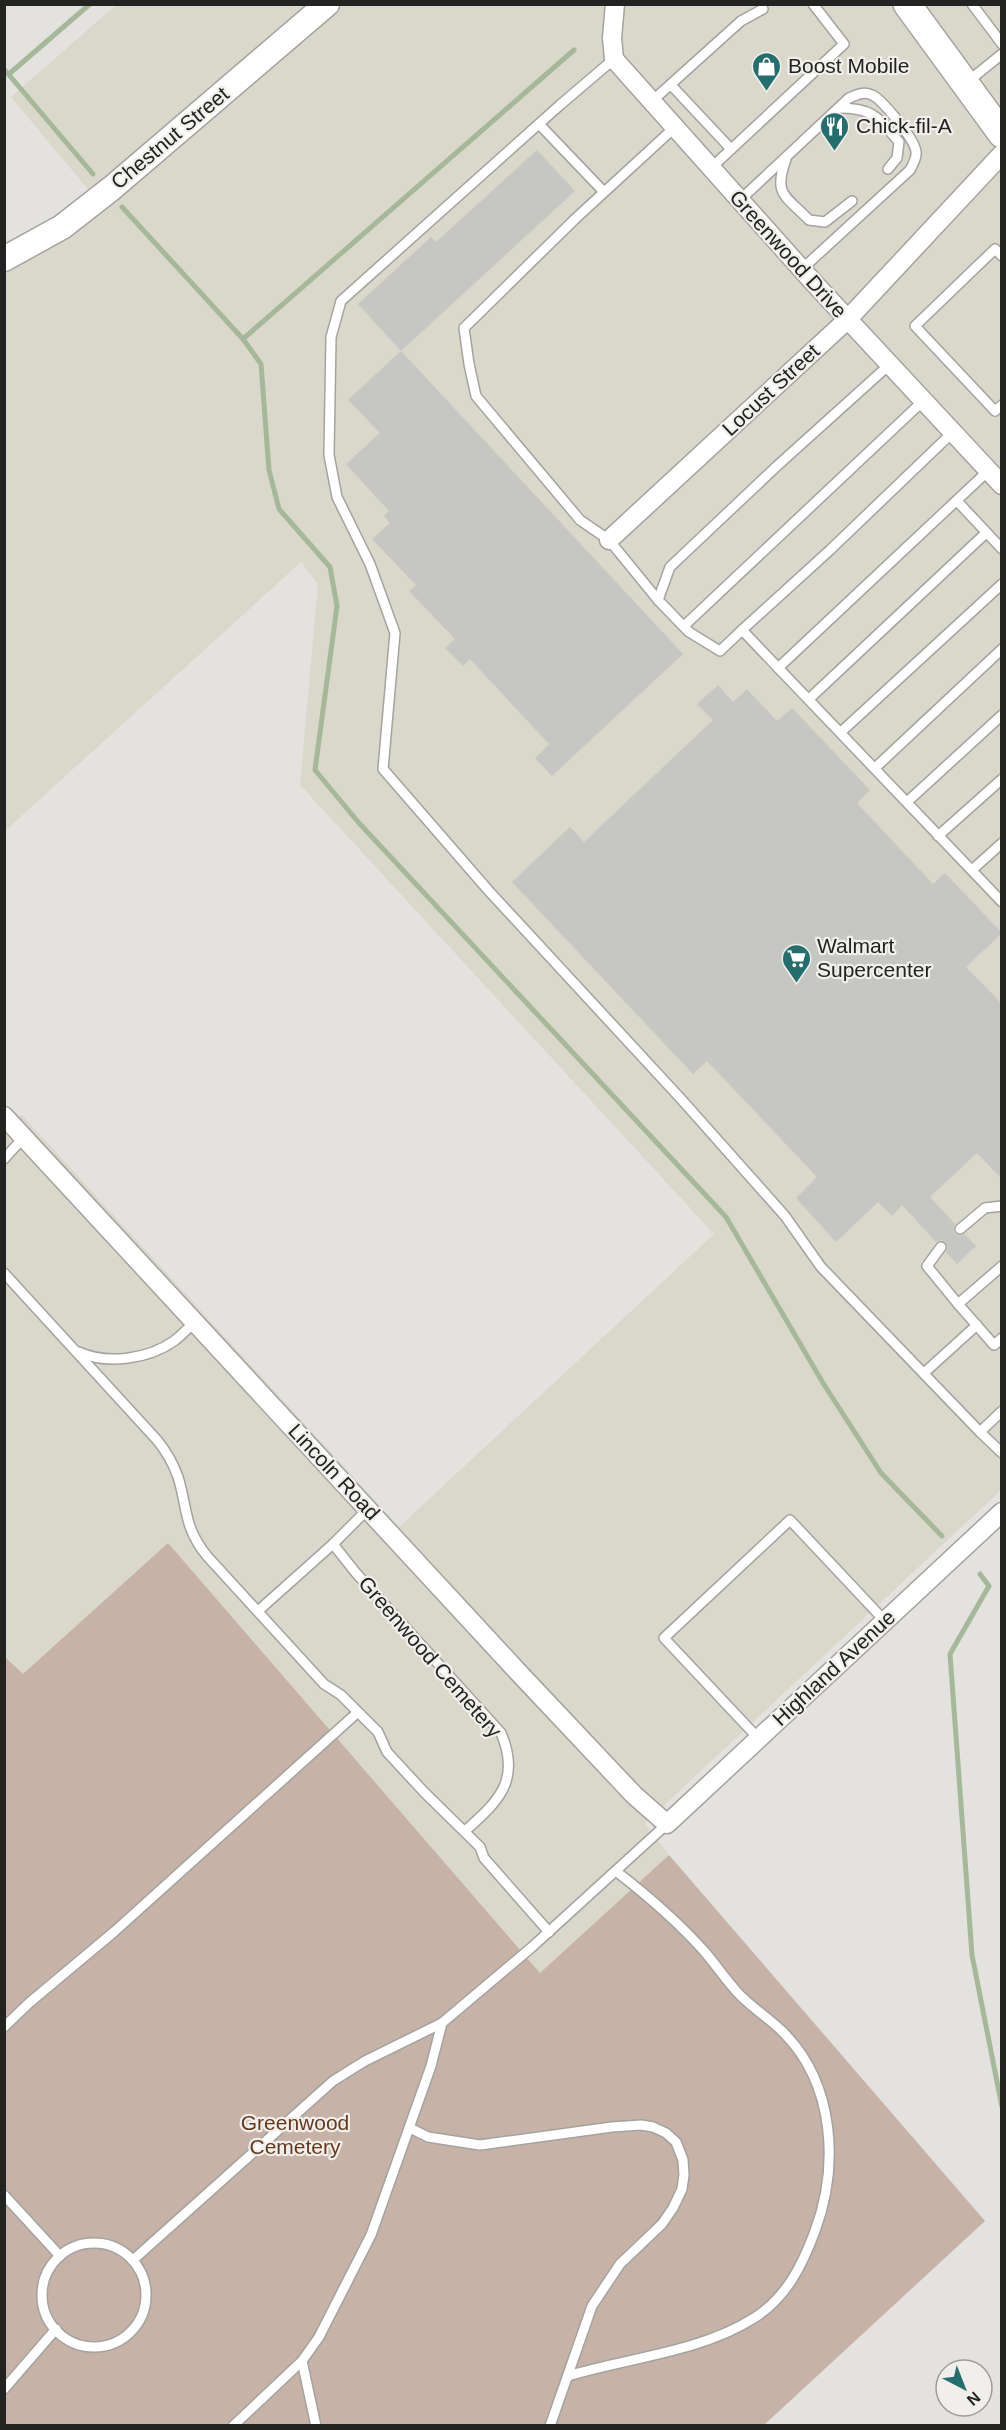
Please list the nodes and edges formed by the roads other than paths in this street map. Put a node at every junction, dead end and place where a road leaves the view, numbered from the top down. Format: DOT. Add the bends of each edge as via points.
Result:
graph roads {
  1 [pos="327,4"];
  2 [pos="615,4"];
  3 [pos="774,4"];
  4 [pos="813,4"];
  5 [pos="906,4"];
  6 [pos="972,4"];
  7 [pos="761,7"];
  8 [pos="991,11"];
  9 [pos="982,18"];
  10 [pos="1002,44"];
  11 [pos="1002,54"];
  12 [pos="614,59"];
  13 [pos="964,84"];
  14 [pos="671,85"];
  15 [pos="651,102"];
  16 [pos="838,108"];
  17 [pos="539,124"];
  18 [pos="674,128"];
  19 [pos="1002,134"];
  20 [pos="731,149"];
  21 [pos="1002,154"];
  22 [pos="787,156"];
  23 [pos="711,168"];
  24 [pos="888,169"];
  25 [pos="604,192"];
  26 [pos="740,200"];
  27 [pos="852,201"];
  28 [pos="1002,256"];
  29 [pos="4,259"];
  30 [pos="802,269"];
  31 [pos="847,320"];
  32 [pos="890,365"];
  33 [pos="923,401"];
  34 [pos="1002,405"];
  35 [pos="952,433"];
  36 [pos="998,480"];
  37 [pos="957,501"];
  38 [pos="987,532"];
  39 [pos="609,540"];
  40 [pos="1002,549"];
  41 [pos="1002,584"];
  42 [pos="658,600"];
  43 [pos="684,626"];
  44 [pos="742,630"];
  45 [pos="1002,649"];
  46 [pos="778,668"];
  47 [pos="809,699"];
  48 [pos="1002,715"];
  49 [pos="841,732"];
  50 [pos="875,768"];
  51 [pos="1002,779"];
  52 [pos="907,802"];
  53 [pos="938,836"];
  54 [pos="1002,843"];
  55 [pos="972,870"];
  56 [pos="1002,902"];
  57 [pos="4,1116"];
  58 [pos="24,1137"];
  59 [pos="4,1158"];
  60 [pos="1002,1206"];
  61 [pos="960,1229"];
  62 [pos="941,1247"];
  63 [pos="1002,1266"];
  64 [pos="4,1273"];
  65 [pos="958,1304"];
  66 [pos="195,1322"];
  67 [pos="977,1325"];
  68 [pos="1002,1338"];
  69 [pos="77,1351"];
  70 [pos="924,1374"];
  71 [pos="1002,1411"];
  72 [pos="980,1432"];
  73 [pos="1002,1453"];
  74 [pos="368,1509"];
  75 [pos="1002,1512"];
  76 [pos="333,1544"];
  77 [pos="258,1611"];
  78 [pos="884,1620"];
  79 [pos="358,1712"];
  80 [pos="758,1738"];
  81 [pos="667,1824"];
  82 [pos="465,1831"];
  83 [pos="617,1872"];
  84 [pos="549,1932"];
  85 [pos="442,2023"];
  86 [pos="4,2027"];
  87 [pos="410,2128"];
  88 [pos="4,2195"];
  89 [pos="60,2256"];
  90 [pos="133,2260"];
  91 [pos="56,2329"];
  92 [pos="302,2361"];
  93 [pos="568,2376"];
  94 [pos="4,2389"];
  95 [pos="232,2426"];
  96 [pos="316,2426"];
  97 [pos="550,2426"];
  1 -- 29 [label="street, Chestnut Street" via="112,188 62,227"];
  2 -- 12 [label="street"];
  3 -- 7 [label="lane"];
  4 -- 20 [label="lane" via="844,44"];
  5 -- 13 [label="main road"];
  6 -- 9 [label="lane"];
  7 -- 14 [label="lane"];
  8 -- 9 [label="lane"];
  9 -- 10 [label="lane"];
  11 -- 13 [label="lane"];
  12 -- 15 [label="street, Greenwood Drive"];
  12 -- 17 [label="lane"];
  13 -- 19 [label="main road"];
  14 -- 15 [label="lane"];
  14 -- 20 [label="lane"];
  15 -- 18 [label="street, Greenwood Drive"];
  16 -- 22 [label="lane"];
  16 -- 24 [label="lane" via="872,113 899,142 897,158"];
  16 -- 30 [label="lane" via="862,93 874,96 912,138 917,153 910,170"];
  17 -- 25 [label="lane"];
  17 -- 70 [label="lane" via="341,301 331,337 329,455 337,497 370,564 395,633 383,768 488,890 785,1216 821,1267"];
  18 -- 23 [label="street, Greenwood Drive"];
  18 -- 25 [label="lane"];
  20 -- 23 [label="lane"];
  21 -- 31 [label="street, Locust Street"];
  22 -- 26 [label="lane"];
  22 -- 27 [label="lane" via="779,178 781,191 809,220 825,222"];
  23 -- 26 [label="street, Greenwood Drive"];
  25 -- 39 [label="lane" via="465,328 476,396 580,520"];
  26 -- 30 [label="street, Greenwood Drive"];
  28 -- 34 [label="lane" via="996,249 915,326 995,411"];
  30 -- 31 [label="street, Greenwood Drive"];
  31 -- 32 [label="street, Greenwood Drive"];
  31 -- 39 [label="street, Locust Street"];
  32 -- 33 [label="street, Greenwood Drive"];
  32 -- 42 [label="lane" via="670,567"];
  33 -- 35 [label="street, Greenwood Drive"];
  33 -- 43 [label="lane"];
  35 -- 36 [label="street, Greenwood Drive"];
  35 -- 44 [label="lane"];
  36 -- 37 [label="lane"];
  37 -- 38 [label="lane"];
  37 -- 46 [label="lane"];
  38 -- 40 [label="lane"];
  38 -- 47 [label="lane"];
  39 -- 42 [label="lane"];
  41 -- 49 [label="lane"];
  42 -- 43 [label="lane"];
  43 -- 44 [label="lane" via="720,651"];
  44 -- 46 [label="lane"];
  45 -- 50 [label="lane"];
  46 -- 47 [label="lane"];
  47 -- 49 [label="lane"];
  48 -- 52 [label="lane"];
  49 -- 50 [label="lane"];
  50 -- 52 [label="lane"];
  51 -- 53 [label="lane"];
  52 -- 53 [label="lane"];
  53 -- 55 [label="lane"];
  54 -- 55 [label="lane"];
  55 -- 56 [label="lane"];
  57 -- 58 [label="street, Lincoln Road"];
  58 -- 59 [label="lane"];
  58 -- 66 [label="street, Lincoln Road"];
  60 -- 61 [label="lane" via="985,1208"];
  62 -- 65 [label="lane" via="927,1266"];
  63 -- 65 [label="lane"];
  64 -- 69 [label="lane"];
  65 -- 67 [label="lane"];
  66 -- 69 [label="lane" via="175,1341 144,1355 111,1359"];
  66 -- 74 [label="street, Lincoln Road"];
  67 -- 68 [label="lane" via="994,1345"];
  67 -- 70 [label="lane"];
  69 -- 77 [label="lane" via="168,1455 178,1477 184,1513 198,1545"];
  70 -- 72 [label="lane"];
  71 -- 72 [label="lane"];
  72 -- 73 [label="lane"];
  74 -- 76 [label="lane"];
  74 -- 81 [label="street, Lincoln Road" via="634,1795"];
  75 -- 78 [label="street, Highland Avenue"];
  76 -- 77 [label="lane"];
  76 -- 82 [label="lane, Greenwood Cemetery" via="501,1733 508,1749 508,1779 491,1807"];
  77 -- 79 [label="lane" via="324,1684"];
  78 -- 80 [label="street, Highland Avenue"];
  78 -- 80 [label="lane" via="790,1520 681,1622 664,1638"];
  79 -- 82 [label="lane" via="378,1732 387,1752"];
  79 -- 86 [label="lane"];
  80 -- 81 [label="street, Highland Avenue"];
  81 -- 83 [label="lane"];
  82 -- 84 [label="lane"];
  83 -- 84 [label="lane"];
  83 -- 93 [label="lane" via="681,1927 738,1993 797,2049 824,2110 830,2169 817,2226 803,2262 790,2285 767,2309 740,2326 708,2338"];
  84 -- 85 [label="lane"];
  85 -- 87 [label="lane"];
  85 -- 90 [label="lane" via="333,2081"];
  87 -- 92 [label="lane" via="362,2254 320,2337"];
  87 -- 93 [label="lane" via="428,2137 480,2145 641,2125 666,2133 675,2142 683,2160 682,2188 662,2223 608,2279 585,2322"];
  88 -- 89 [label="lane"];
  89 -- 90 [label="lane" via="86,2243 101,2243 117,2247"];
  89 -- 91 [label="lane" via="47,2273 43,2298 45,2313"];
  90 -- 91 [label="lane" via="144,2281 146,2296 141,2317 126,2336 111,2344 84,2346"];
  91 -- 94 [label="lane"];
  92 -- 95 [label="lane"];
  92 -- 96 [label="lane"];
  93 -- 97 [label="lane"];
}
